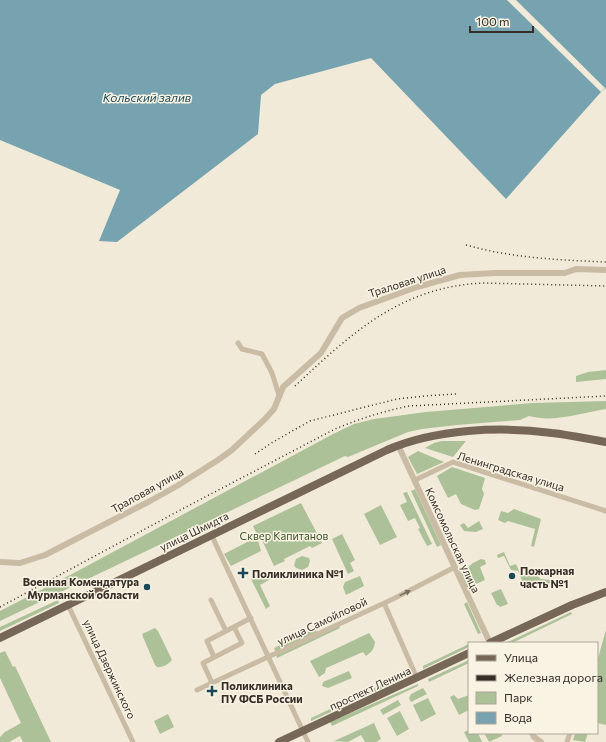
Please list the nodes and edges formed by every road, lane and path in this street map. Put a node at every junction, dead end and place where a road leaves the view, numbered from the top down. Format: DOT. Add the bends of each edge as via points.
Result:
graph roads {
  1 [pos="606,270"];
  2 [pos="238,343"];
  3 [pos="279,395"];
  4 [pos="606,442"];
  5 [pos="398,445"];
  6 [pos="415,480"];
  7 [pos="605,511"];
  8 [pos="211,534"];
  9 [pos="0,562"];
  10 [pos="455,567"];
  11 [pos="606,592"];
  12 [pos="211,600"];
  13 [pos="384,603"];
  14 [pos="68,605"];
  15 [pos="251,618"];
  16 [pos="234,627"];
  17 [pos="226,631"];
  18 [pos="0,638"];
  19 [pos="490,642"];
  20 [pos="492,642"];
  21 [pos="468,653"];
  22 [pos="214,657"];
  23 [pos="268,657"];
  24 [pos="417,678"];
  25 [pos="212,683"];
  26 [pos="197,690"];
  27 [pos="302,731"];
  28 [pos="533,735"];
  29 [pos="133,742"];
  30 [pos="279,742"];
  31 [pos="308,742"];
  32 [pos="540,742"];
  1 -- 3 [label="street, Траловая улица" via="576,269 565,273 460,275 370,303 342,318 321,353 283,387"];
  2 -- 3 [label="street" via="242,349 262,354"];
  3 -- 9 [label="street, Траловая улица" via="274,409 232,450 177,486 45,555 20,563"];
  4 -- 5 [label="main road, улица Шмидта" via="551,432 503,430 442,433"];
  5 -- 6 [label="street, Комсомольская улица"];
  5 -- 8 [label="main road, улица Шмидта"];
  6 -- 7 [label="street, Ленинградская улица" via="453,462"];
  6 -- 10 [label="street, Комсомольская улица"];
  8 -- 14 [label="main road, улица Шмидта"];
  8 -- 15 [label="street"];
  13 -- 10 [label="street, улица Самойловой, one-way"];
  10 -- 19 [label="street, Комсомольская улица"];
  11 -- 20 [label="main road"];
  12 -- 17 [label="street"];
  13 -- 23 [label="street, улица Самойловой"];
  13 -- 24 [label="street"];
  14 -- 18 [label="main road, улица Шмидта"];
  14 -- 29 [label="street, улица Дзержинского"];
  15 -- 16 [label="street"];
  15 -- 23 [label="street"];
  16 -- 17 [label="street"];
  16 -- 22 [label="street" via="242,643"];
  17 -- 22 [label="street" via="207,641"];
  21 -- 24 [label="main road, проспект Ленина"];
  22 -- 25 [label="street" via="203,663"];
  23 -- 25 [label="street, улица Самойловой"];
  23 -- 27 [label="street"];
  24 -- 27 [label="main road, проспект Ленина"];
  25 -- 26 [label="street, улица Самойловой"];
  27 -- 30 [label="main road, проспект Ленина"];
  27 -- 31 [label="street"];
  28 -- 32 [label="street"];
}
